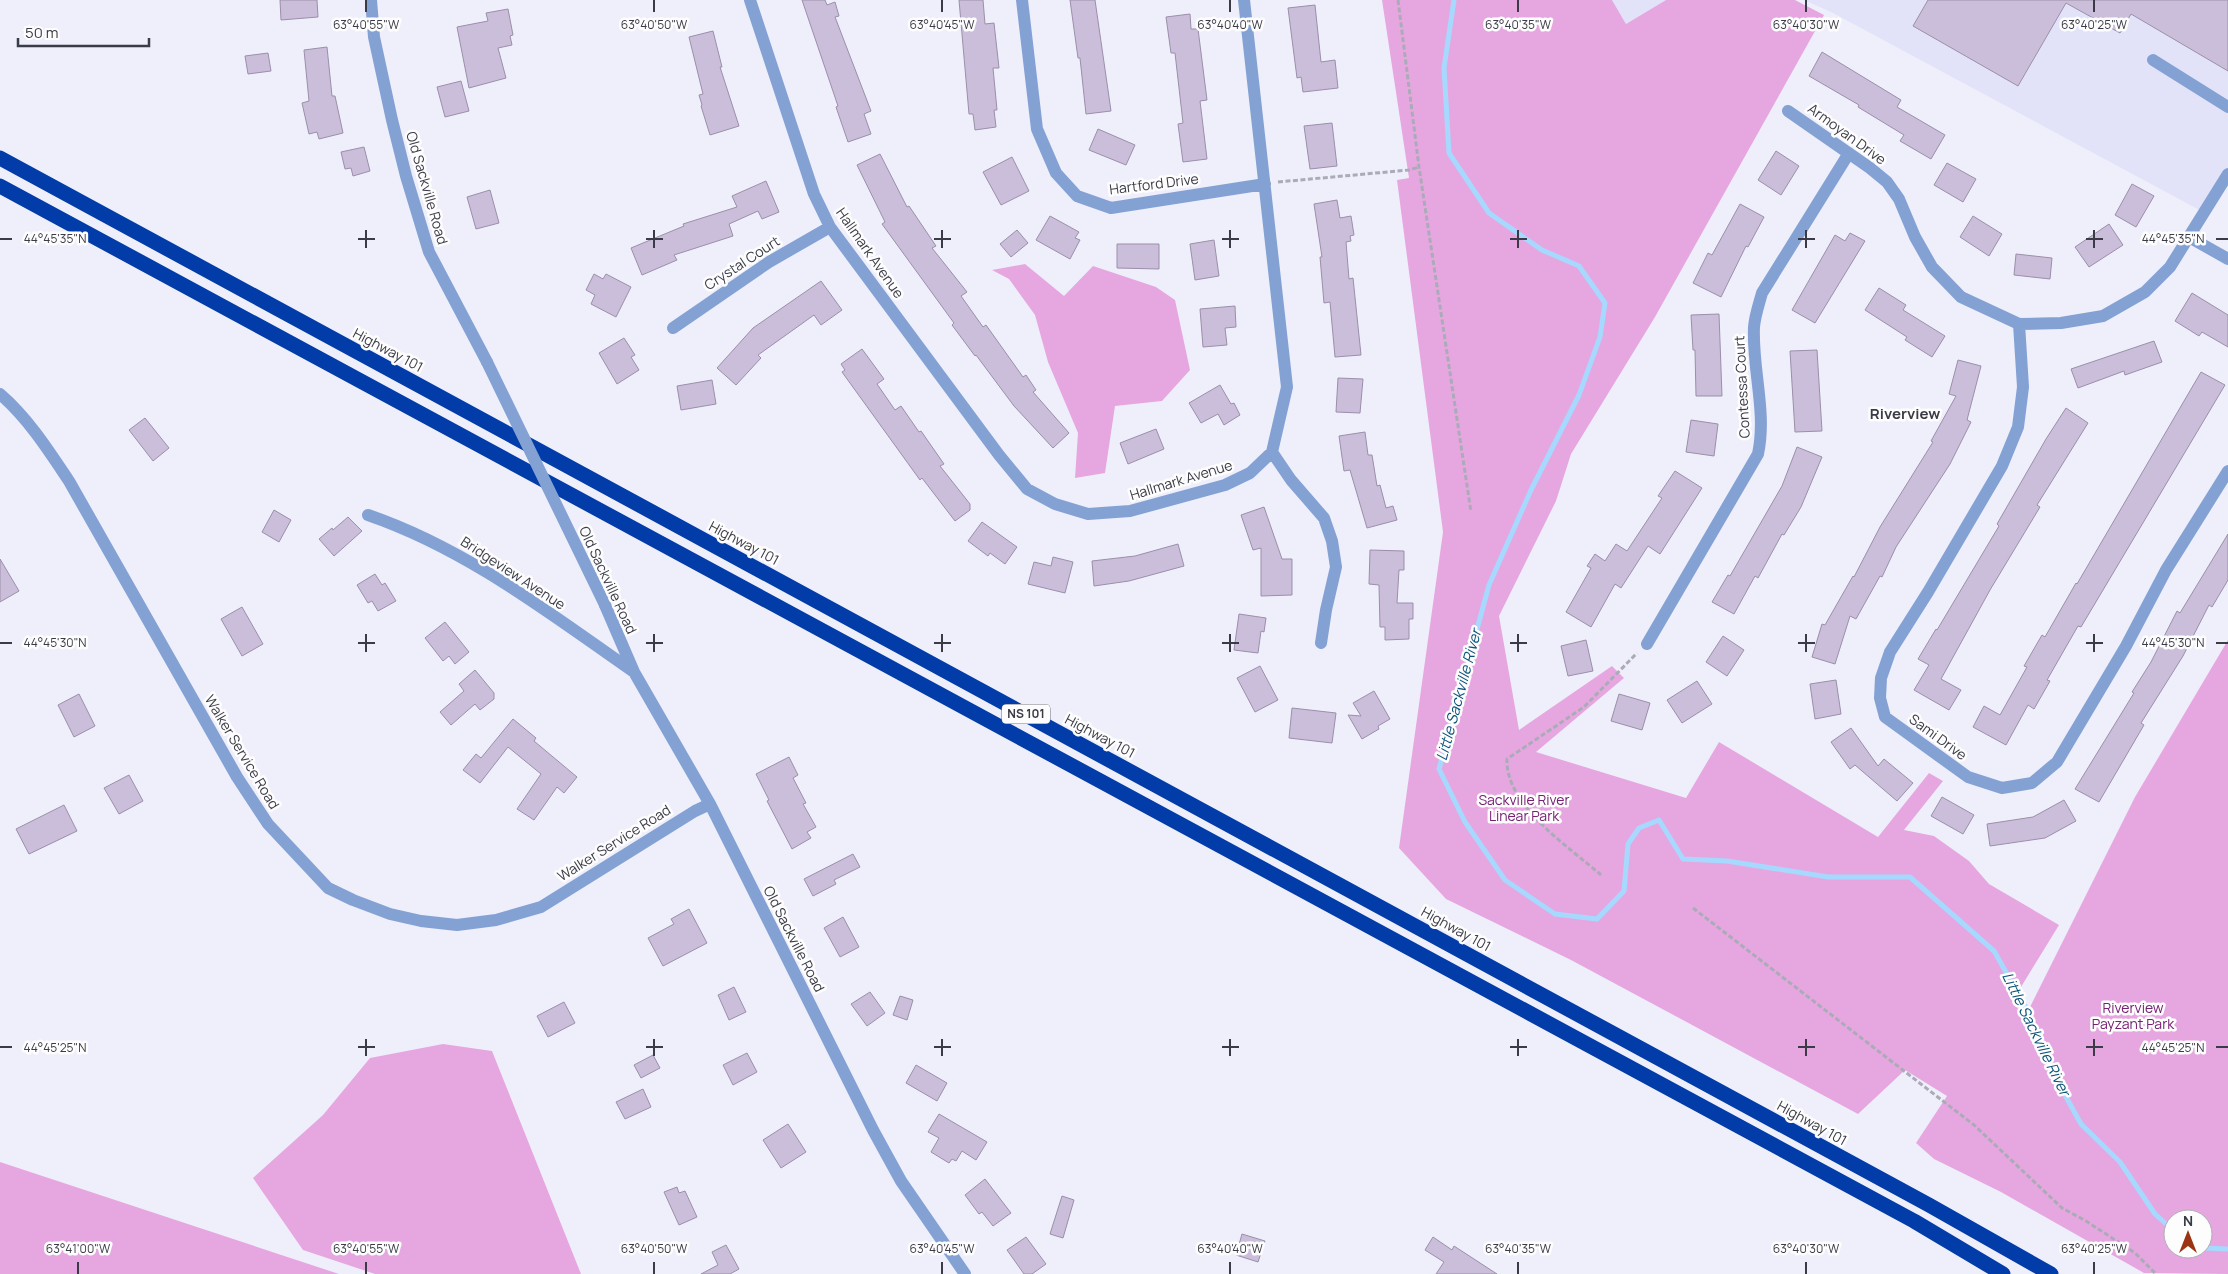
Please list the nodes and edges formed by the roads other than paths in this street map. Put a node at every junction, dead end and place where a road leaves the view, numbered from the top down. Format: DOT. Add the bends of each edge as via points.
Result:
graph roads {
  1 [pos="371,0"];
  2 [pos="750,0"];
  3 [pos="1022,0"];
  4 [pos="1244,0"];
  5 [pos="2153,60"];
  6 [pos="2228,107"];
  7 [pos="1788,111"];
  8 [pos="1849,153"];
  9 [pos="0,158"];
  10 [pos="2228,174"];
  11 [pos="1265,184"];
  12 [pos="0,186"];
  13 [pos="830,227"];
  14 [pos="2190,237"];
  15 [pos="2228,259"];
  16 [pos="2019,324"];
  17 [pos="673,328"];
  18 [pos="0,394"];
  19 [pos="1272,452"];
  20 [pos="2228,471"];
  21 [pos="368,515"];
  22 [pos="1321,644"];
  23 [pos="1647,644"];
  24 [pos="634,672"];
  25 [pos="710,804"];
  26 [pos="965,1274"];
  27 [pos="2003,1274"];
  28 [pos="2051,1274"];
  1 -- 24 [label="street, Old Sackville Road, bridge" via="374,37 392,120 429,252 487,362 605,605"];
  2 -- 13 [label="street, Hallmark Avenue" via="814,194"];
  3 -- 11 [label="street, Hartford Drive" via="1037,129 1056,173 1077,196 1111,208"];
  4 -- 11 [label="street"];
  5 -- 6 [label="street"];
  7 -- 8 [label="street, Armoyan Drive"];
  8 -- 16 [label="street, Armoyan Drive" via="1887,182 1899,199 1932,267 1961,297"];
  8 -- 23 [label="street, Contessa Court" via="1762,293 1754,327 1761,426 1758,454"];
  9 -- 28 [label="highway, Highway 101 / NS 101"];
  10 -- 14 [label="street, Armoyan Drive"];
  11 -- 19 [label="street" via="1287,387"];
  12 -- 27 [label="highway, NS 101" via="1914,1222"];
  13 -- 17 [label="street, Crystal Court" via="769,262"];
  13 -- 19 [label="street, Hallmark Avenue" via="999,455 1027,489 1055,504 1088,514 1130,511 1225,485 1250,473"];
  14 -- 15 [label="street"];
  14 -- 16 [label="street, Armoyan Drive" via="2170,268 2145,292 2103,316 2061,323"];
  16 -- 20 [label="street, Sami Drive" via="2023,387 2018,427 2002,466 1890,652 1881,678 1880,698 1885,717 1968,777 2002,788 2032,783 2056,762 2122,654 2166,570"];
  18 -- 25 [label="street, Walker Service Road" via="47,447 69,481 237,777 268,824 328,888 390,914 421,921 457,925 496,920 540,907 695,810"];
  19 -- 22 [label="street" via="1324,518 1332,541 1336,567"];
  21 -- 24 [label="street, Bridgeview Avenue" via="401,526 450,550 505,583"];
  24 -- 25 [label="street, Old Sackville Road"];
  25 -- 26 [label="street, Old Sackville Road" via="873,1130 901,1181"];
}
